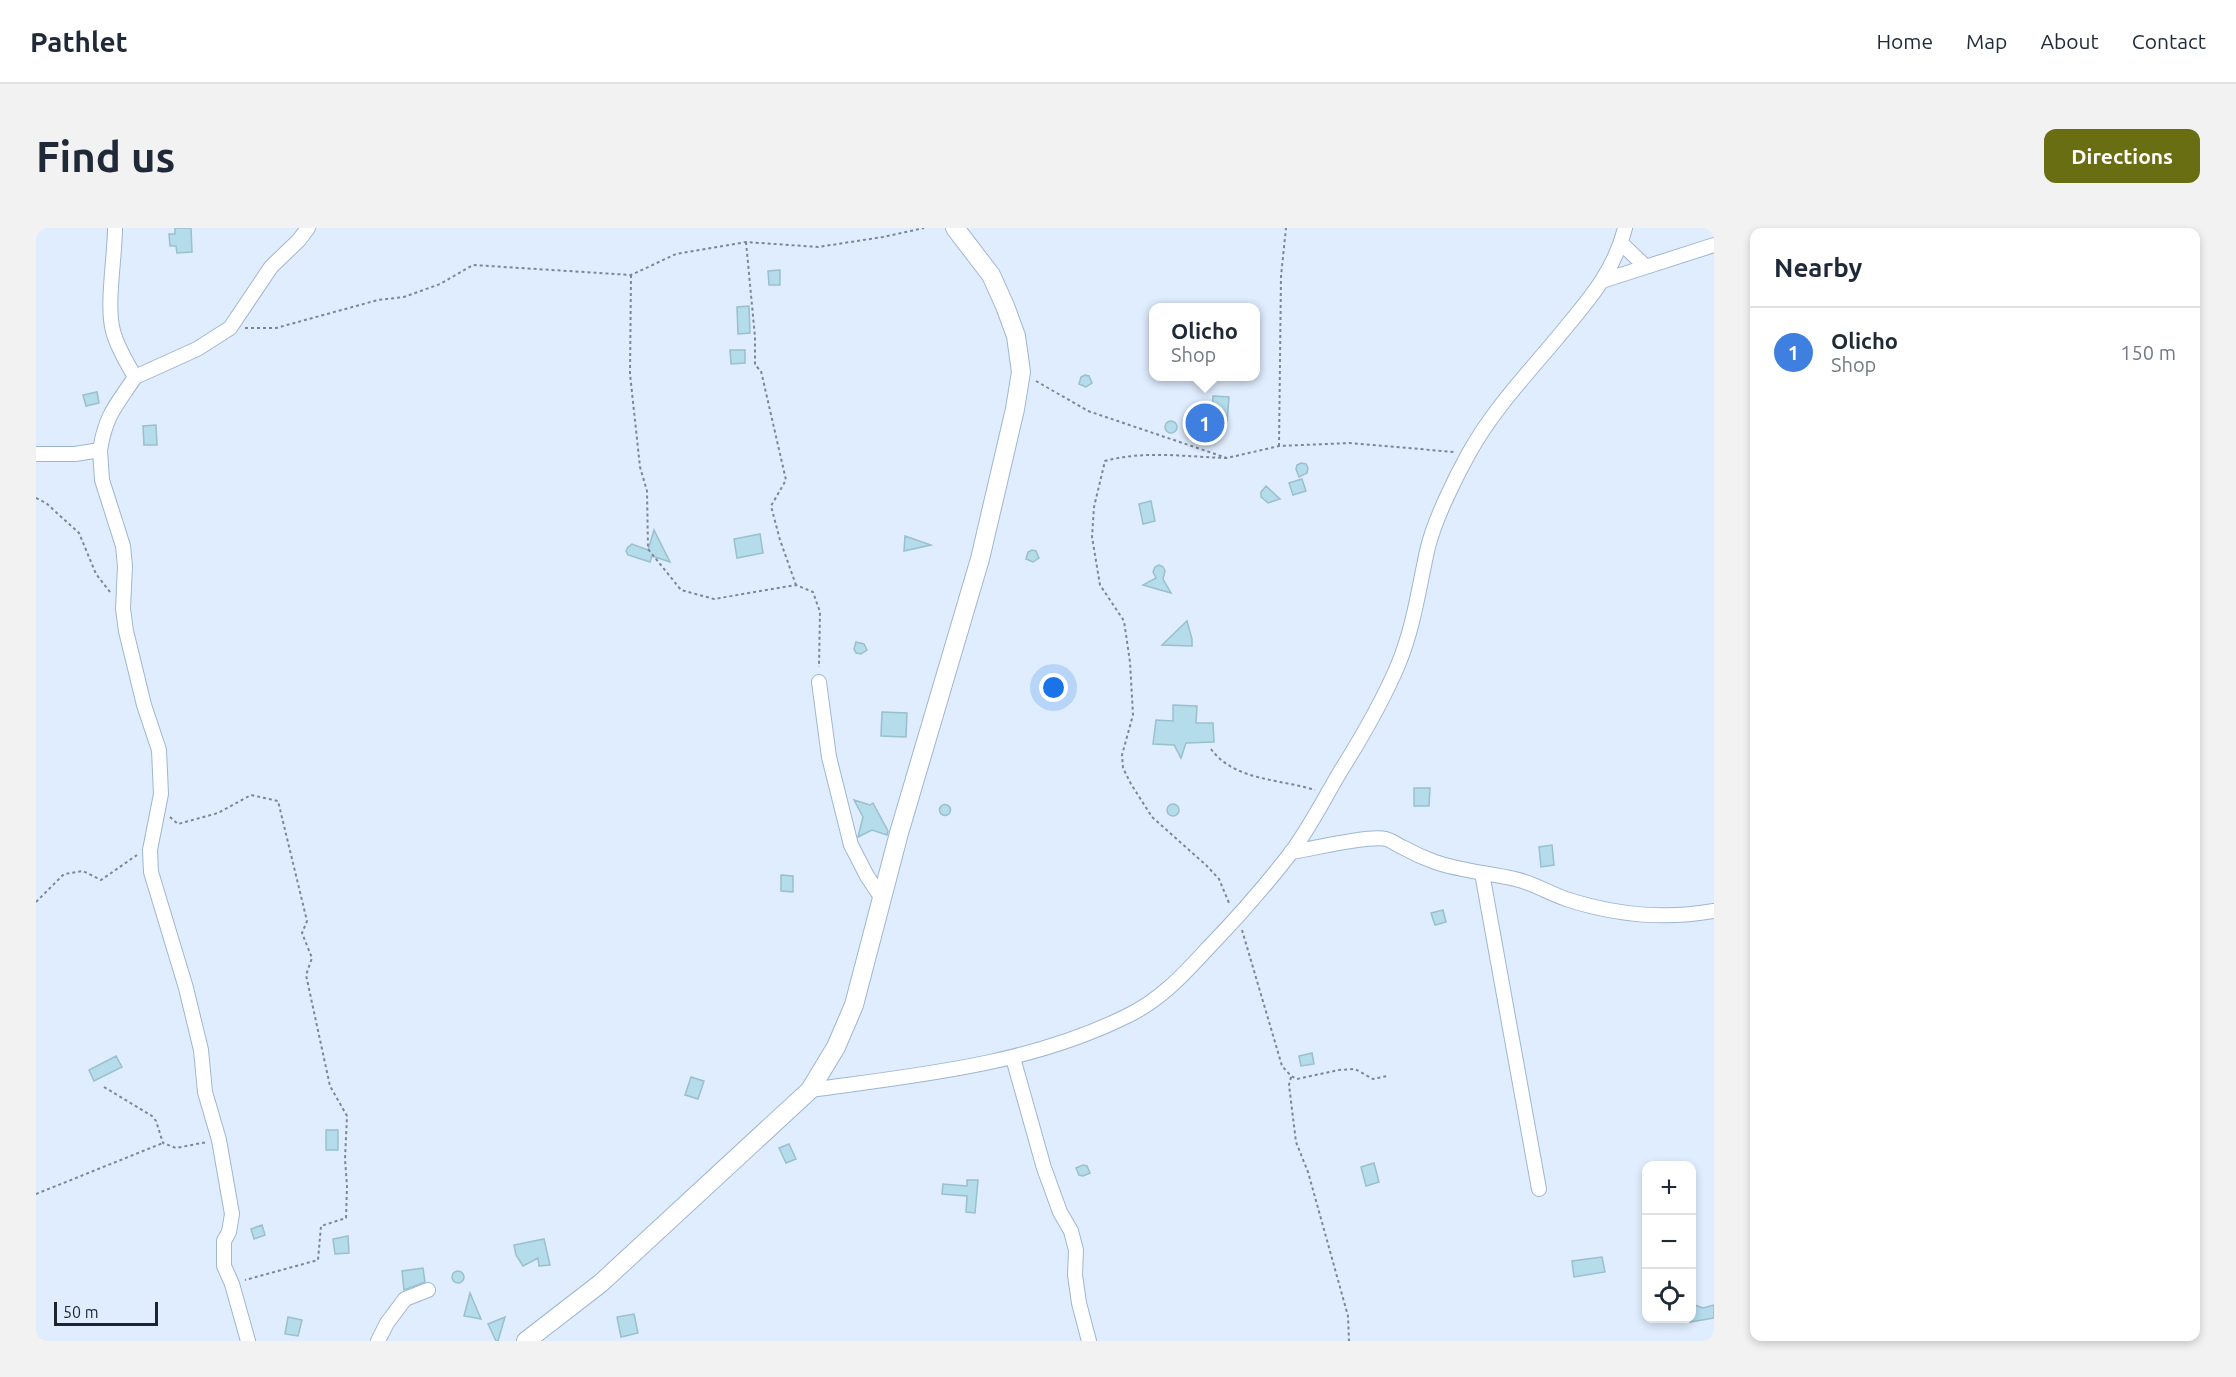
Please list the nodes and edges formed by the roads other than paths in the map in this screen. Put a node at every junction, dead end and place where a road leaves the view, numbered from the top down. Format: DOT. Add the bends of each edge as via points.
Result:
graph roads {
  1 [pos="115,228"];
  2 [pos="308,228"];
  3 [pos="955,228"];
  4 [pos="1625,228"];
  5 [pos="1621,243"];
  6 [pos="1714,245"];
  7 [pos="1646,267"];
  8 [pos="1605,280"];
  9 [pos="135,377"];
  10 [pos="100,450"];
  11 [pos="36,454"];
  12 [pos="819,682"];
  13 [pos="1291,852"];
  14 [pos="1482,873"];
  15 [pos="881,897"];
  16 [pos="1714,911"];
  17 [pos="1013,1058"];
  18 [pos="810,1090"];
  19 [pos="1539,1189"];
  20 [pos="428,1290"];
  21 [pos="248,1341"];
  22 [pos="378,1341"];
  23 [pos="526,1341"];
  24 [pos="1089,1341"];
  1 -- 9 [label="street" via="113,330"];
  2 -- 9 [label="street" via="271,267 230,328 196,349"];
  3 -- 15 [label="street" via="991,275 1016,336 1021,372 1016,409 980,559"];
  4 -- 5 [label="street"];
  5 -- 7 [label="street"];
  5 -- 8 [label="street"];
  6 -- 7 [label="street"];
  7 -- 8 [label="street"];
  8 -- 13 [label="street" via="1504,402 1468,453 1429,544 1399,663 1375,715"];
  9 -- 10 [label="street" via="110,414"];
  10 -- 11 [label="street"];
  10 -- 21 [label="street" via="102,480 123,546 126,631 159,750 161,772 150,850 151,873 201,1050 205,1092 219,1140 232,1214 224,1266"];
  12 -- 15 [label="street" via="829,758 851,845"];
  13 -- 14 [label="street" via="1386,839 1426,859"];
  13 -- 17 [label="street" via="1236,919 1158,998 1099,1029"];
  14 -- 16 [label="street" via="1516,879 1563,898 1623,914 1668,916"];
  14 -- 19 [label="street"];
  15 -- 18 [label="street" via="854,1005 836,1047"];
  17 -- 18 [label="street"];
  17 -- 24 [label="street" via="1044,1168 1071,1231 1079,1303"];
  18 -- 23 [label="street" via="601,1283"];
  20 -- 22 [label="street" via="405,1299"];
}
